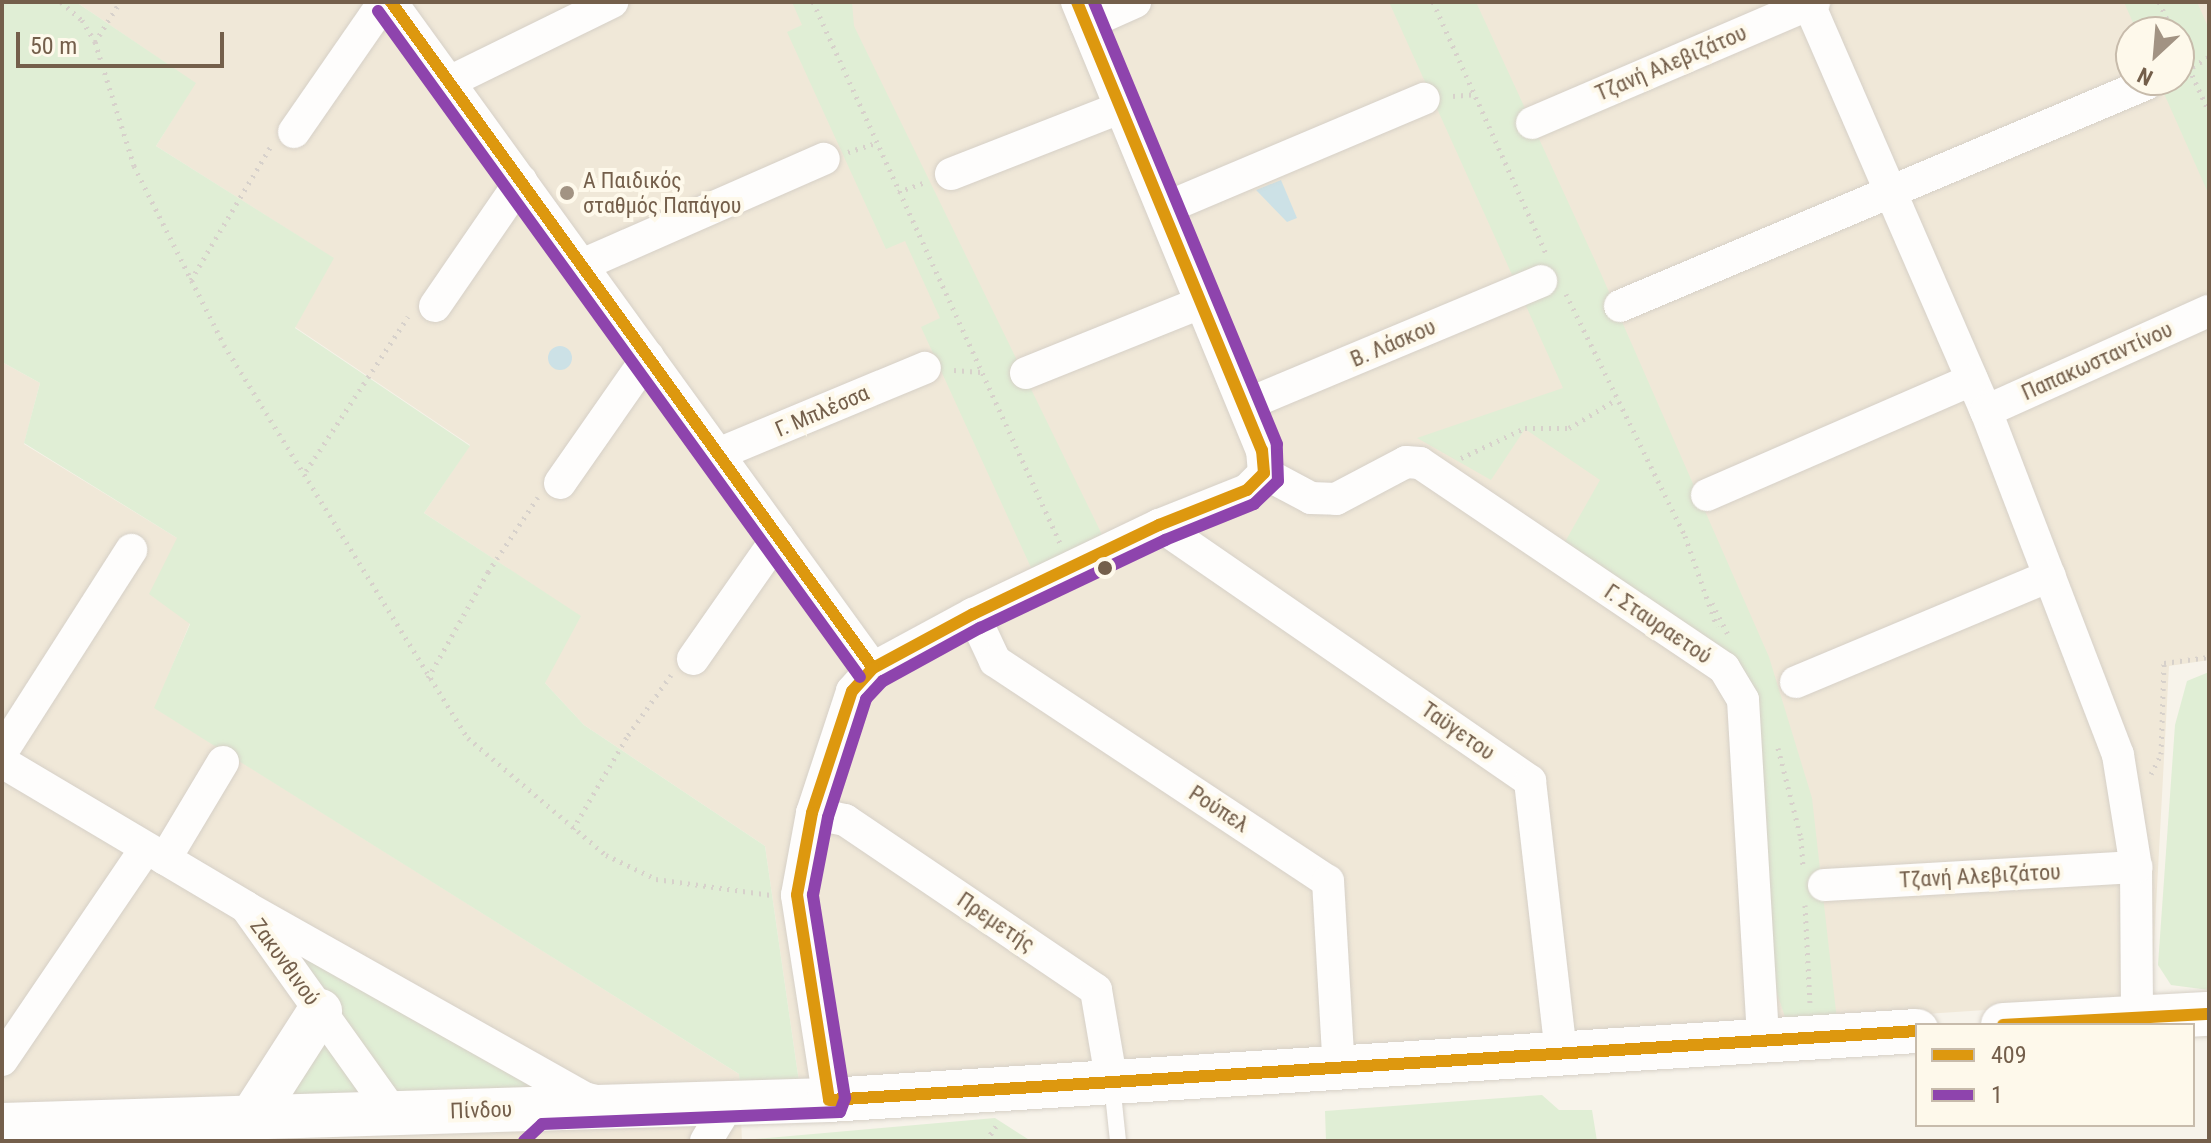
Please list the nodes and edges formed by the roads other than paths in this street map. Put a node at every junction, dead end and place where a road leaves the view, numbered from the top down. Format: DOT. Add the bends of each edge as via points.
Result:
graph roads {
  1 [pos="384,2"];
  2 [pos="391,2"];
  3 [pos="612,2"];
  4 [pos="1135,2"];
  5 [pos="1810,3"];
  6 [pos="1082,13"];
  7 [pos="449,82"];
  8 [pos="2117,96"];
  9 [pos="1424,99"];
  10 [pos="1119,108"];
  11 [pos="1532,123"];
  12 [pos="294,132"];
  13 [pos="824,159"];
  14 [pos="951,174"];
  15 [pos="521,181"];
  16 [pos="1892,188"];
  17 [pos="1163,209"];
  18 [pos="582,265"];
  19 [pos="1551,275"];
  20 [pos="1200,303"];
  21 [pos="435,306"];
  22 [pos="1620,306"];
  23 [pos="2209,311"];
  24 [pos="648,357"];
  25 [pos="925,368"];
  26 [pos="1026,373"];
  27 [pos="1972,380"];
  28 [pos="1245,405"];
  29 [pos="1986,411"];
  30 [pos="718,454"];
  31 [pos="1264,473"];
  32 [pos="560,483"];
  33 [pos="1707,495"];
  34 [pos="1159,525"];
  35 [pos="778,537"];
  36 [pos="131,550"];
  37 [pos="2050,576"];
  38 [pos="973,614"];
  39 [pos="693,659"];
  40 [pos="873,668"];
  41 [pos="1796,682"];
  42 [pos="2,752"];
  43 [pos="2,762"];
  44 [pos="223,762"];
  45 [pos="812,813"];
  46 [pos="155,853"];
  47 [pos="2136,867"];
  48 [pos="1824,885"];
  49 [pos="246,907"];
  50 [pos="320,1011"];
  51 [pos="2209,1014"];
  52 [pos="2137,1017"];
  53 [pos="2036,1023"];
  54 [pos="1915,1031"];
  55 [pos="1763,1041"];
  56 [pos="1561,1054"];
  57 [pos="2,1060"];
  58 [pos="1339,1070"];
  59 [pos="1112,1084"];
  60 [pos="829,1100"];
  61 [pos="729,1103"];
  62 [pos="613,1106"];
  63 [pos="536,1108"];
  64 [pos="252,1117"];
  65 [pos="390,1122"];
  66 [pos="2,1125"];
  67 [pos="500,1141"];
  68 [pos="706,1141"];
  69 [pos="1118,1141"];
  1 -- 12 [label="street"];
  2 -- 7 [label="street"];
  3 -- 7 [label="street"];
  4 -- 6 [label="street"];
  5 -- 11 [label="street, Τζανή Αλεβιζάτου"];
  5 -- 16 [label="street, Τζανή Αλεβιζάτου"];
  6 -- 10 [label="street"];
  7 -- 15 [label="street"];
  8 -- 16 [label="street"];
  9 -- 17 [label="street"];
  10 -- 14 [label="street"];
  10 -- 17 [label="street"];
  13 -- 18 [label="street"];
  15 -- 18 [label="street"];
  15 -- 21 [label="street"];
  16 -- 22 [label="street"];
  16 -- 27 [label="street, Τζανή Αλεβιζάτου"];
  17 -- 20 [label="street"];
  18 -- 24 [label="street"];
  19 -- 28 [label="street, Β. Λάσκου"];
  20 -- 26 [label="street"];
  20 -- 28 [label="street"];
  23 -- 29 [label="street, Παπακωσταντίνου"];
  24 -- 30 [label="street"];
  24 -- 32 [label="street"];
  25 -- 30 [label="street, Γ. Μπλέσσα"];
  27 -- 29 [label="street, Τζανή Αλεβιζάτου"];
  27 -- 33 [label="street"];
  28 -- 31 [label="street" via="1262,450"];
  29 -- 37 [label="street, Τζανή Αλεβιζάτου"];
  30 -- 35 [label="street"];
  31 -- 34 [label="street" via="1247,490"];
  31 -- 55 [label="street, Γ. Σταυραετού" via="1311,498 1336,499 1406,462 1420,463 1724,668 1738,685"];
  34 -- 38 [label="street"];
  34 -- 56 [label="street, Ταϋγετου" via="1530,781"];
  35 -- 39 [label="street"];
  35 -- 40 [label="street"];
  36 -- 42 [label="street"];
  37 -- 41 [label="street"];
  37 -- 47 [label="street, Τζανή Αλεβιζάτου" via="2118,755"];
  38 -- 40 [label="street"];
  38 -- 58 [label="street, Ρούπελ" via="995,661 1328,881"];
  40 -- 45 [label="street" via="852,691"];
  43 -- 46 [label="street, Ζακυνθινού"];
  44 -- 46 [label="street"];
  45 -- 59 [label="street, Πρεμετής" via="845,820 1096,990"];
  45 -- 60 [label="street" via="797,895"];
  46 -- 49 [label="street, Ζακυνθινού"];
  46 -- 57 [label="street"];
  47 -- 48 [label="street, Τζανή Αλεβιζάτου"];
  47 -- 52 [label="street, Τζανή Αλεβιζάτου"];
  49 -- 50 [label="street, Ζακυνθινού"];
  49 -- 62 [label="street" via="584,1098"];
  50 -- 64 [label="street"];
  50 -- 65 [label="street, Ζακυνθινού"];
  51 -- 52 [label="street"];
  52 -- 53 [label="street"];
  54 -- 55 [label="street, Πίνδου"];
  55 -- 56 [label="street, Πίνδου"];
  56 -- 58 [label="street, Πίνδου"];
  58 -- 59 [label="street, Πίνδου"];
  59 -- 60 [label="street, Πίνδου"];
  59 -- 69 [label="lane"];
  60 -- 61 [label="street, Πίνδου"];
  61 -- 62 [label="street, Πίνδου"];
  61 -- 68 [label="street"];
  62 -- 63 [label="street, Πίνδου"];
  63 -- 65 [label="street, Πίνδου"];
  63 -- 67 [label="street"];
  64 -- 65 [label="street, Πίνδου"];
  64 -- 66 [label="street, Πίνδου"];
}
